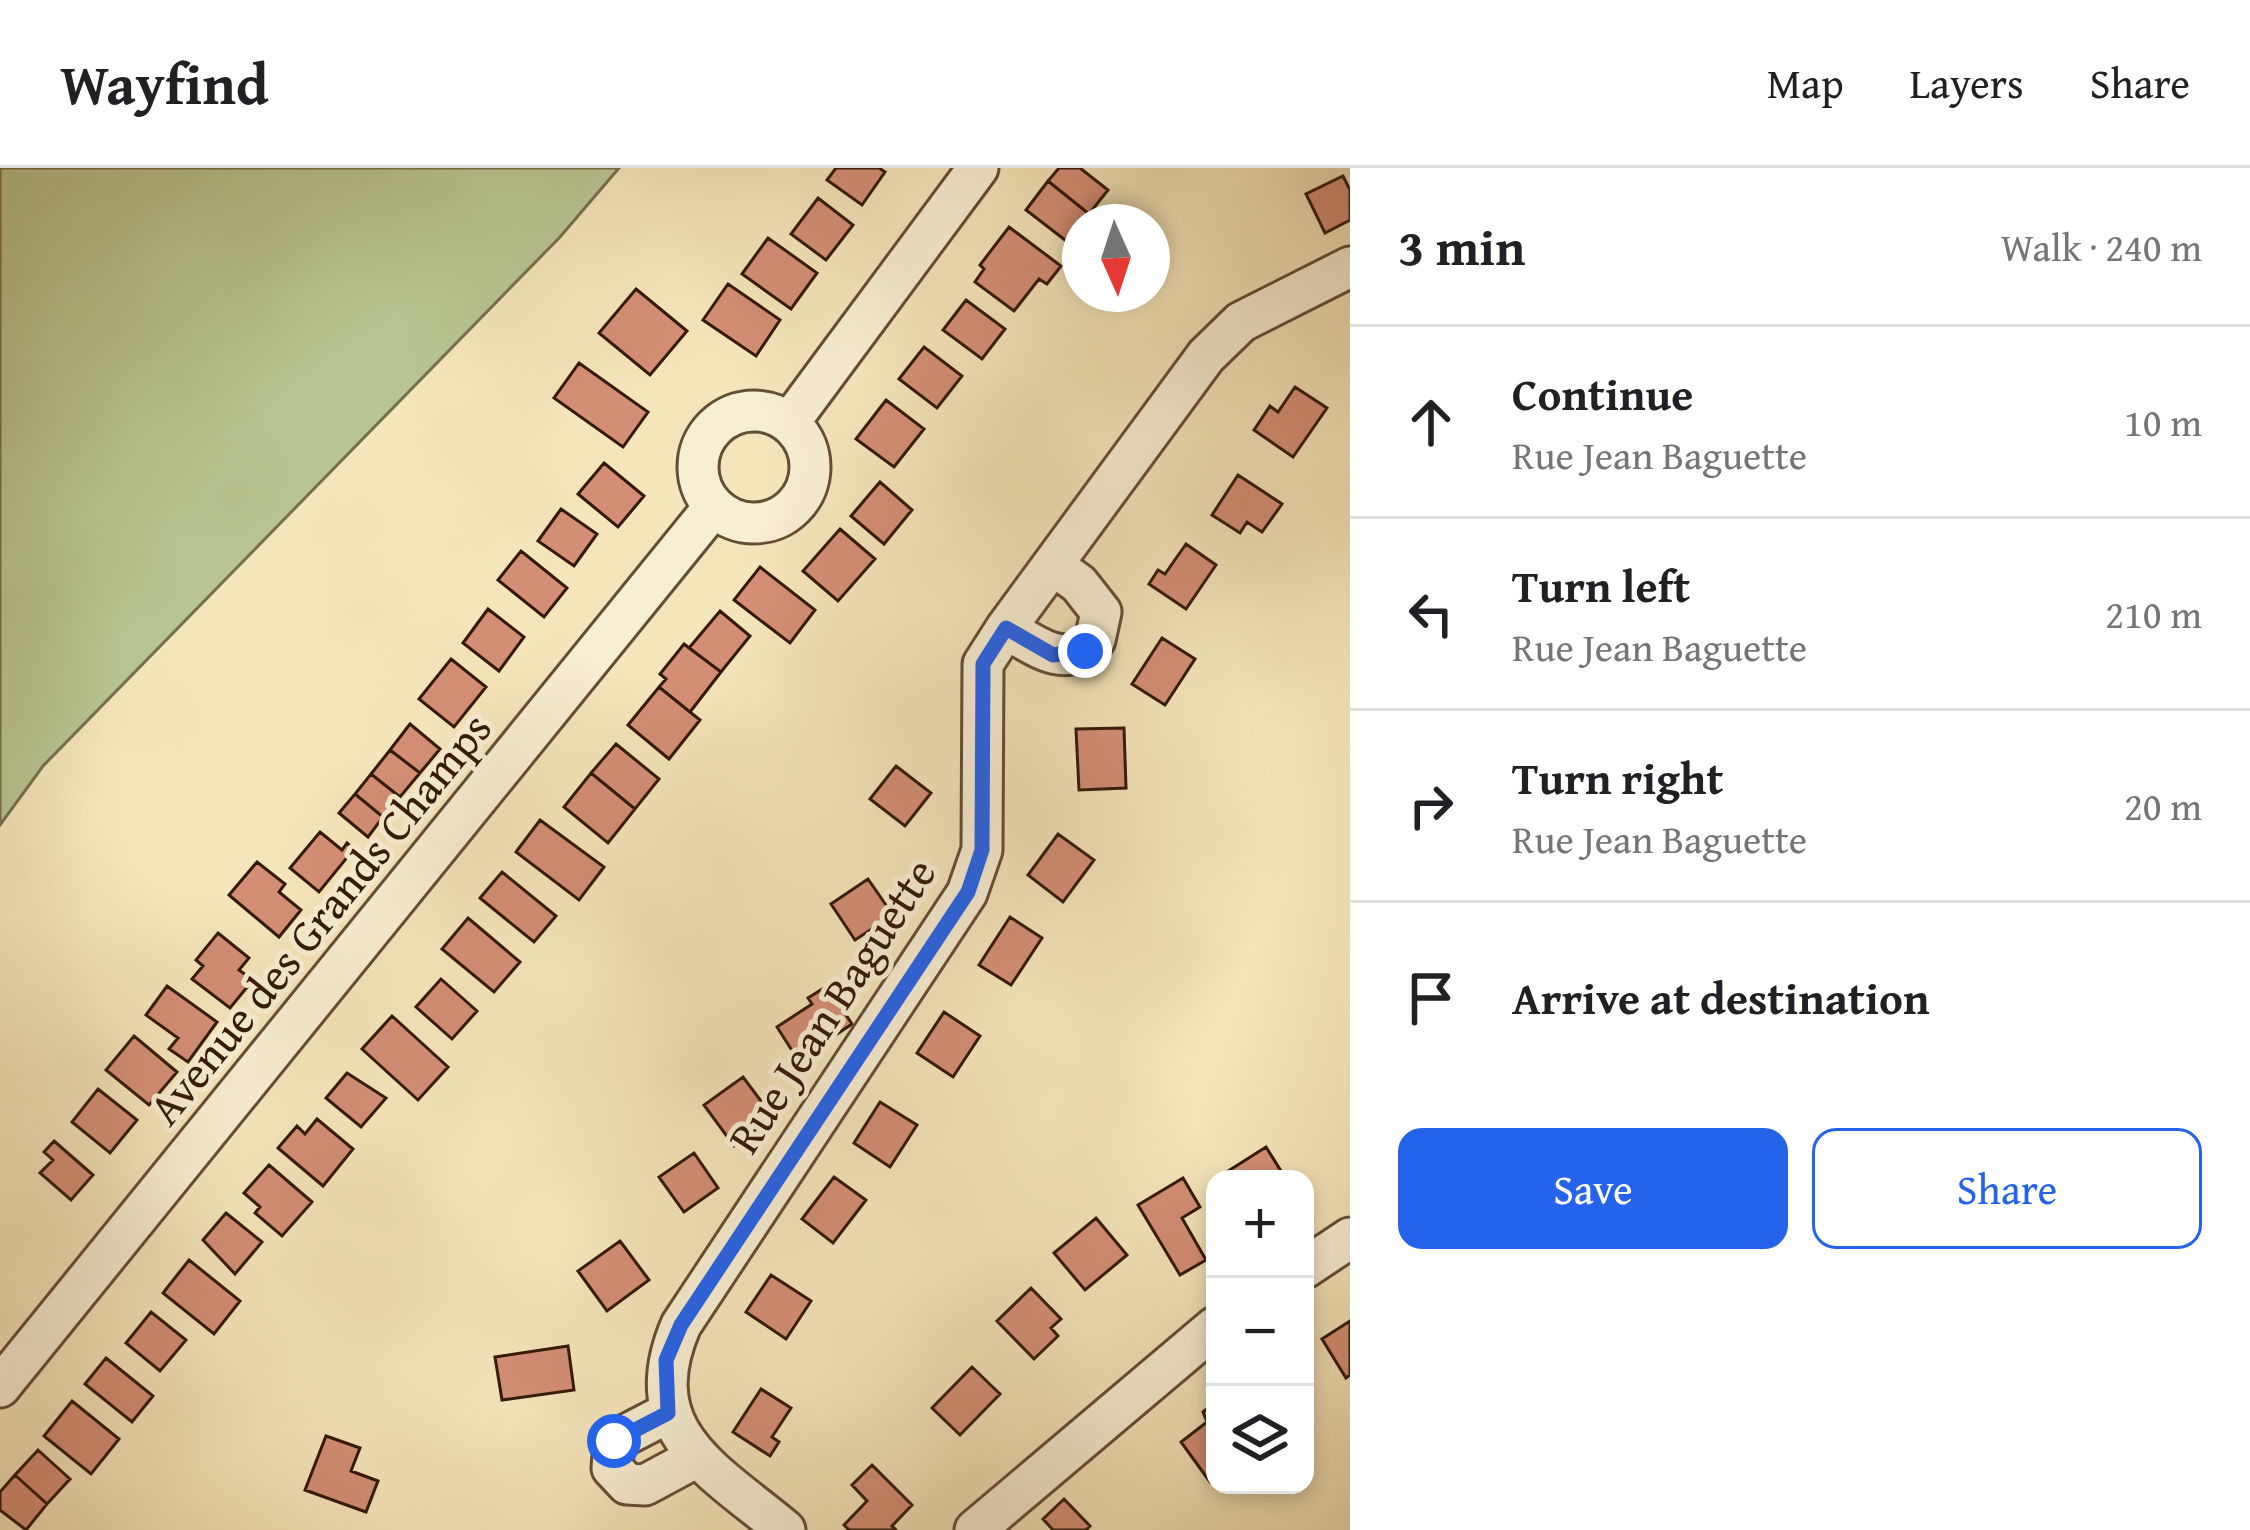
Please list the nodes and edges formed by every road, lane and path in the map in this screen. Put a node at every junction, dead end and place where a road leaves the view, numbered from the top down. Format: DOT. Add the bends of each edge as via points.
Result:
graph roads {
  1 [pos="978,168"];
  2 [pos="1350,267"];
  3 [pos="789,423"];
  4 [pos="712,509"];
  5 [pos="1053,565"];
  6 [pos="1006,628"];
  7 [pos="1350,1238"];
  8 [pos="1314,1262"];
  9 [pos="1206,1335"];
  10 [pos="0,1387"];
  11 [pos="668,1413"];
  12 [pos="697,1457"];
  13 [pos="785,1530"];
  14 [pos="975,1530"];
  1 -- 3 [label="street"];
  2 -- 5 [label="street, Rue Jean Baguette" via="1241,322 1206,356"];
  3 -- 4 [label="street" via="776,414 736,412 703,438 695,473"];
  3 -- 4 [label="street" via="811,459 808,487 791,512 752,526"];
  4 -- 10 [label="street, Avenue des Grands Champs"];
  5 -- 6 [label="street, Rue Jean Baguette"];
  5 -- 6 [label="street" via="1101,612 1095,640 1072,656 1053,655"];
  6 -- 11 [label="street, Rue Jean Baguette" via="983,664 982,850 968,892 681,1325 666,1360"];
  7 -- 8 [label="street"];
  9 -- 14 [label="street"];
  11 -- 12 [label="street"];
  11 -- 12 [label="street" via="614,1441 612,1468 628,1484 645,1485"];
  12 -- 13 [label="street"];
}
